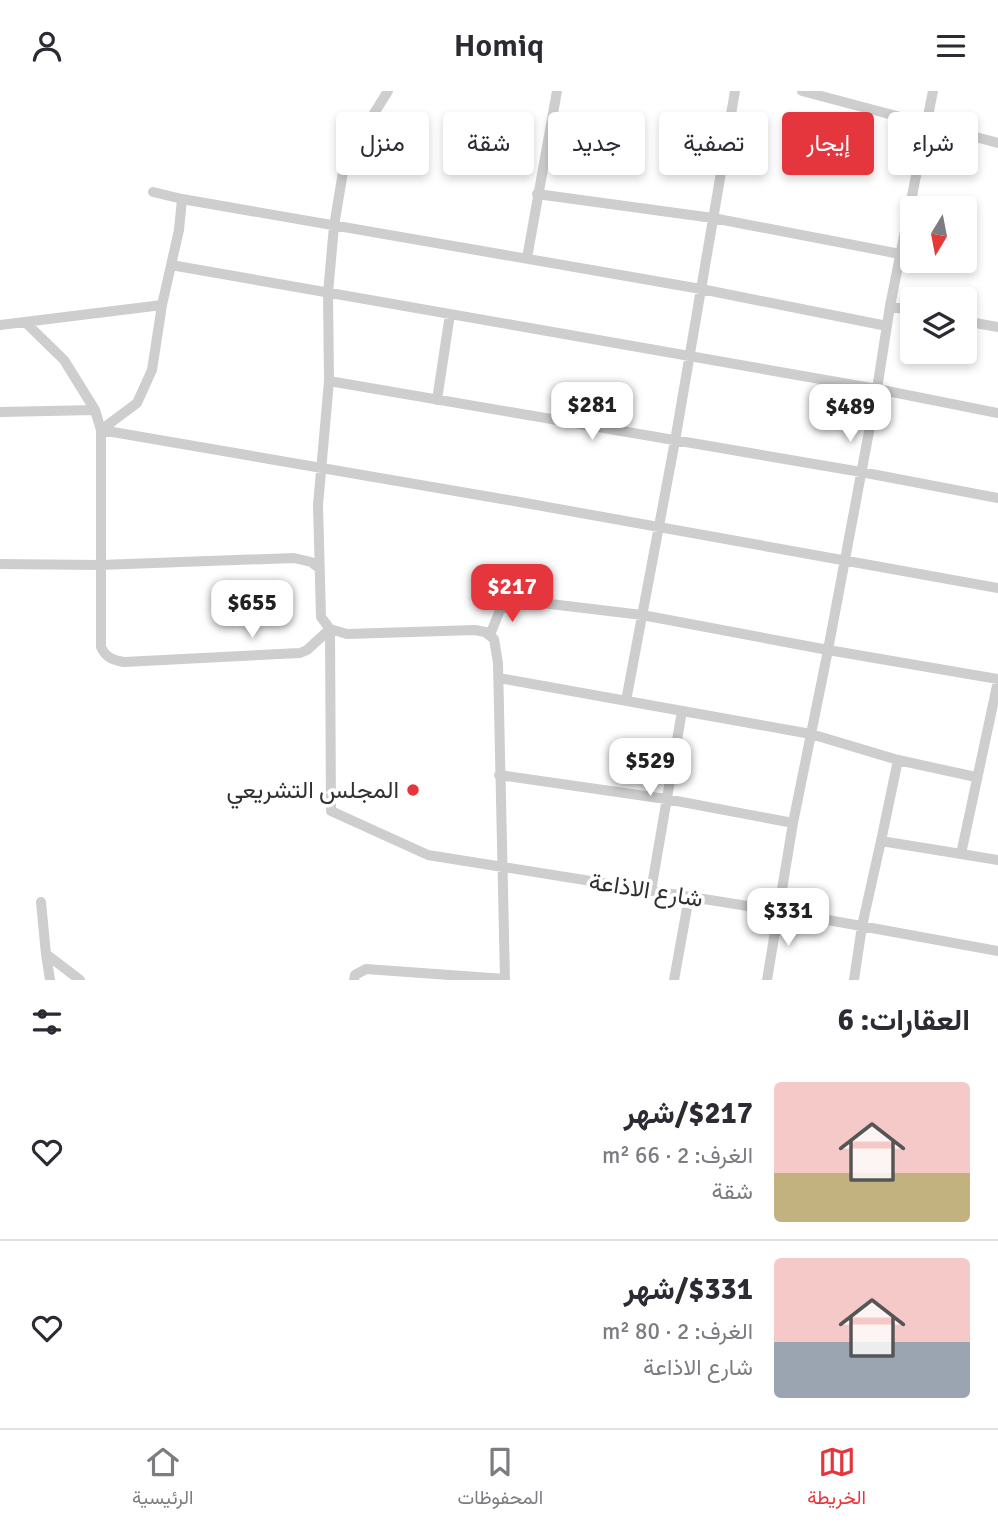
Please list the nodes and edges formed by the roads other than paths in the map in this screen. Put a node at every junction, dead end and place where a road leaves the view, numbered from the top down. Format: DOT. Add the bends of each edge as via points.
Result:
graph roads {
  1 [pos="388,91"];
  2 [pos="557,91"];
  3 [pos="735,91"];
  4 [pos="802,91"];
  5 [pos="933,91"];
  6 [pos="929,112"];
  7 [pos="888,115"];
  8 [pos="978,138"];
  9 [pos="998,143"];
  10 [pos="916,175"];
  11 [pos="153,193"];
  12 [pos="537,194"];
  13 [pos="912,196"];
  14 [pos="182,199"];
  15 [pos="713,218"];
  16 [pos="334,226"];
  17 [pos="900,254"];
  18 [pos="527,258"];
  19 [pos="171,265"];
  20 [pos="701,289"];
  21 [pos="328,293"];
  22 [pos="162,305"];
  23 [pos="890,306"];
  24 [pos="900,308"];
  25 [pos="450,314"];
  26 [pos="24,322"];
  27 [pos="977,323"];
  28 [pos="0,325"];
  29 [pos="887,326"];
  30 [pos="998,327"];
  31 [pos="690,356"];
  32 [pos="329,381"];
  33 [pos="877,389"];
  34 [pos="437,400"];
  35 [pos="95,410"];
  36 [pos="0,412"];
  37 [pos="998,413"];
  38 [pos="101,430"];
  39 [pos="675,440"];
  40 [pos="320,467"];
  41 [pos="861,472"];
  42 [pos="998,498"];
  43 [pos="658,527"];
  44 [pos="845,560"];
  45 [pos="0,564"];
  46 [pos="100,565"];
  47 [pos="319,568"];
  48 [pos="998,588"];
  49 [pos="642,615"];
  50 [pos="330,629"];
  51 [pos="490,635"];
  52 [pos="828,650"];
  53 [pos="499,678"];
  54 [pos="998,680"];
  55 [pos="626,701"];
  56 [pos="682,711"];
  57 [pos="811,734"];
  58 [pos="898,760"];
  59 [pos="499,775"];
  60 [pos="976,777"];
  61 [pos="666,799"];
  62 [pos="793,823"];
  63 [pos="881,841"];
  64 [pos="961,854"];
  65 [pos="998,860"];
  66 [pos="501,867"];
  67 [pos="651,891"];
  68 [pos="689,897"];
  69 [pos="41,902"];
  70 [pos="779,911"];
  71 [pos="862,926"];
  72 [pos="998,951"];
  73 [pos="46,954"];
  74 [pos="50,980"];
  75 [pos="80,980"];
  76 [pos="354,980"];
  77 [pos="505,980"];
  78 [pos="674,980"];
  79 [pos="767,980"];
  80 [pos="854,980"];
  1 -- 16 [label="street" via="345,160"];
  2 -- 12 [label="street"];
  3 -- 15 [label="street"];
  4 -- 7 [label="street"];
  5 -- 6 [label="street"];
  8 -- 9 [label="street"];
  10 -- 13 [label="street"];
  11 -- 14 [label="street"];
  12 -- 15 [label="street"];
  12 -- 18 [label="street"];
  14 -- 16 [label="street"];
  14 -- 19 [label="street"];
  15 -- 17 [label="street"];
  15 -- 20 [label="street"];
  16 -- 18 [label="street"];
  16 -- 21 [label="street"];
  17 -- 23 [label="street"];
  18 -- 20 [label="street"];
  19 -- 21 [label="street"];
  19 -- 22 [label="street"];
  20 -- 29 [label="street"];
  20 -- 31 [label="street"];
  21 -- 25 [label="street"];
  21 -- 32 [label="street"];
  22 -- 26 [label="street"];
  22 -- 38 [label="street" via="152,370 137,403"];
  23 -- 24 [label="street"];
  23 -- 29 [label="street"];
  25 -- 31 [label="street"];
  25 -- 34 [label="street"];
  26 -- 28 [label="street"];
  26 -- 35 [label="street" via="64,360"];
  27 -- 30 [label="street"];
  29 -- 33 [label="street"];
  31 -- 33 [label="street"];
  31 -- 39 [label="street"];
  32 -- 34 [label="street"];
  32 -- 40 [label="street"];
  33 -- 37 [label="street"];
  33 -- 41 [label="street"];
  34 -- 39 [label="street"];
  35 -- 36 [label="street"];
  35 -- 38 [label="street"];
  38 -- 40 [label="street"];
  38 -- 46 [label="street"];
  39 -- 41 [label="street"];
  39 -- 43 [label="street"];
  40 -- 43 [label="street"];
  40 -- 47 [label="street"];
  41 -- 42 [label="street"];
  41 -- 44 [label="street"];
  43 -- 44 [label="street"];
  43 -- 49 [label="street"];
  44 -- 48 [label="street"];
  44 -- 52 [label="street"];
  45 -- 46 [label="street"];
  46 -- 47 [label="street" via="293,558"];
  46 -- 50 [label="street" via="101,647 112,660 300,653"];
  47 -- 50 [label="street" via="321,617"];
  49 -- 51 [label="street" via="517,600 500,610"];
  49 -- 52 [label="street"];
  49 -- 55 [label="street"];
  50 -- 51 [label="street" via="347,634 475,630"];
  50 -- 66 [label="street, شارع الاذاعة" via="331,811 428,855"];
  51 -- 53 [label="street" via="496,643"];
  52 -- 54 [label="street"];
  52 -- 57 [label="street"];
  53 -- 55 [label="street"];
  53 -- 59 [label="street"];
  54 -- 60 [label="street"];
  55 -- 56 [label="street"];
  56 -- 57 [label="street"];
  56 -- 61 [label="street"];
  57 -- 58 [label="street"];
  57 -- 62 [label="street"];
  58 -- 60 [label="street"];
  58 -- 63 [label="street"];
  59 -- 61 [label="street"];
  59 -- 66 [label="street"];
  60 -- 64 [label="street"];
  61 -- 62 [label="street"];
  61 -- 67 [label="street"];
  62 -- 70 [label="street"];
  63 -- 64 [label="street"];
  63 -- 71 [label="street"];
  64 -- 65 [label="street"];
  66 -- 67 [label="street, شارع الاذاعة"];
  66 -- 77 [label="street"];
  67 -- 68 [label="street, شارع الاذاعة"];
  68 -- 70 [label="street, شارع الاذاعة"];
  68 -- 78 [label="street"];
  69 -- 73 [label="street"];
  70 -- 71 [label="street, شارع الاذاعة"];
  70 -- 79 [label="street"];
  71 -- 72 [label="street, شارع الاذاعة"];
  71 -- 80 [label="street"];
  73 -- 74 [label="street"];
  73 -- 75 [label="street"];
  76 -- 77 [label="street" via="366,969"];
}
